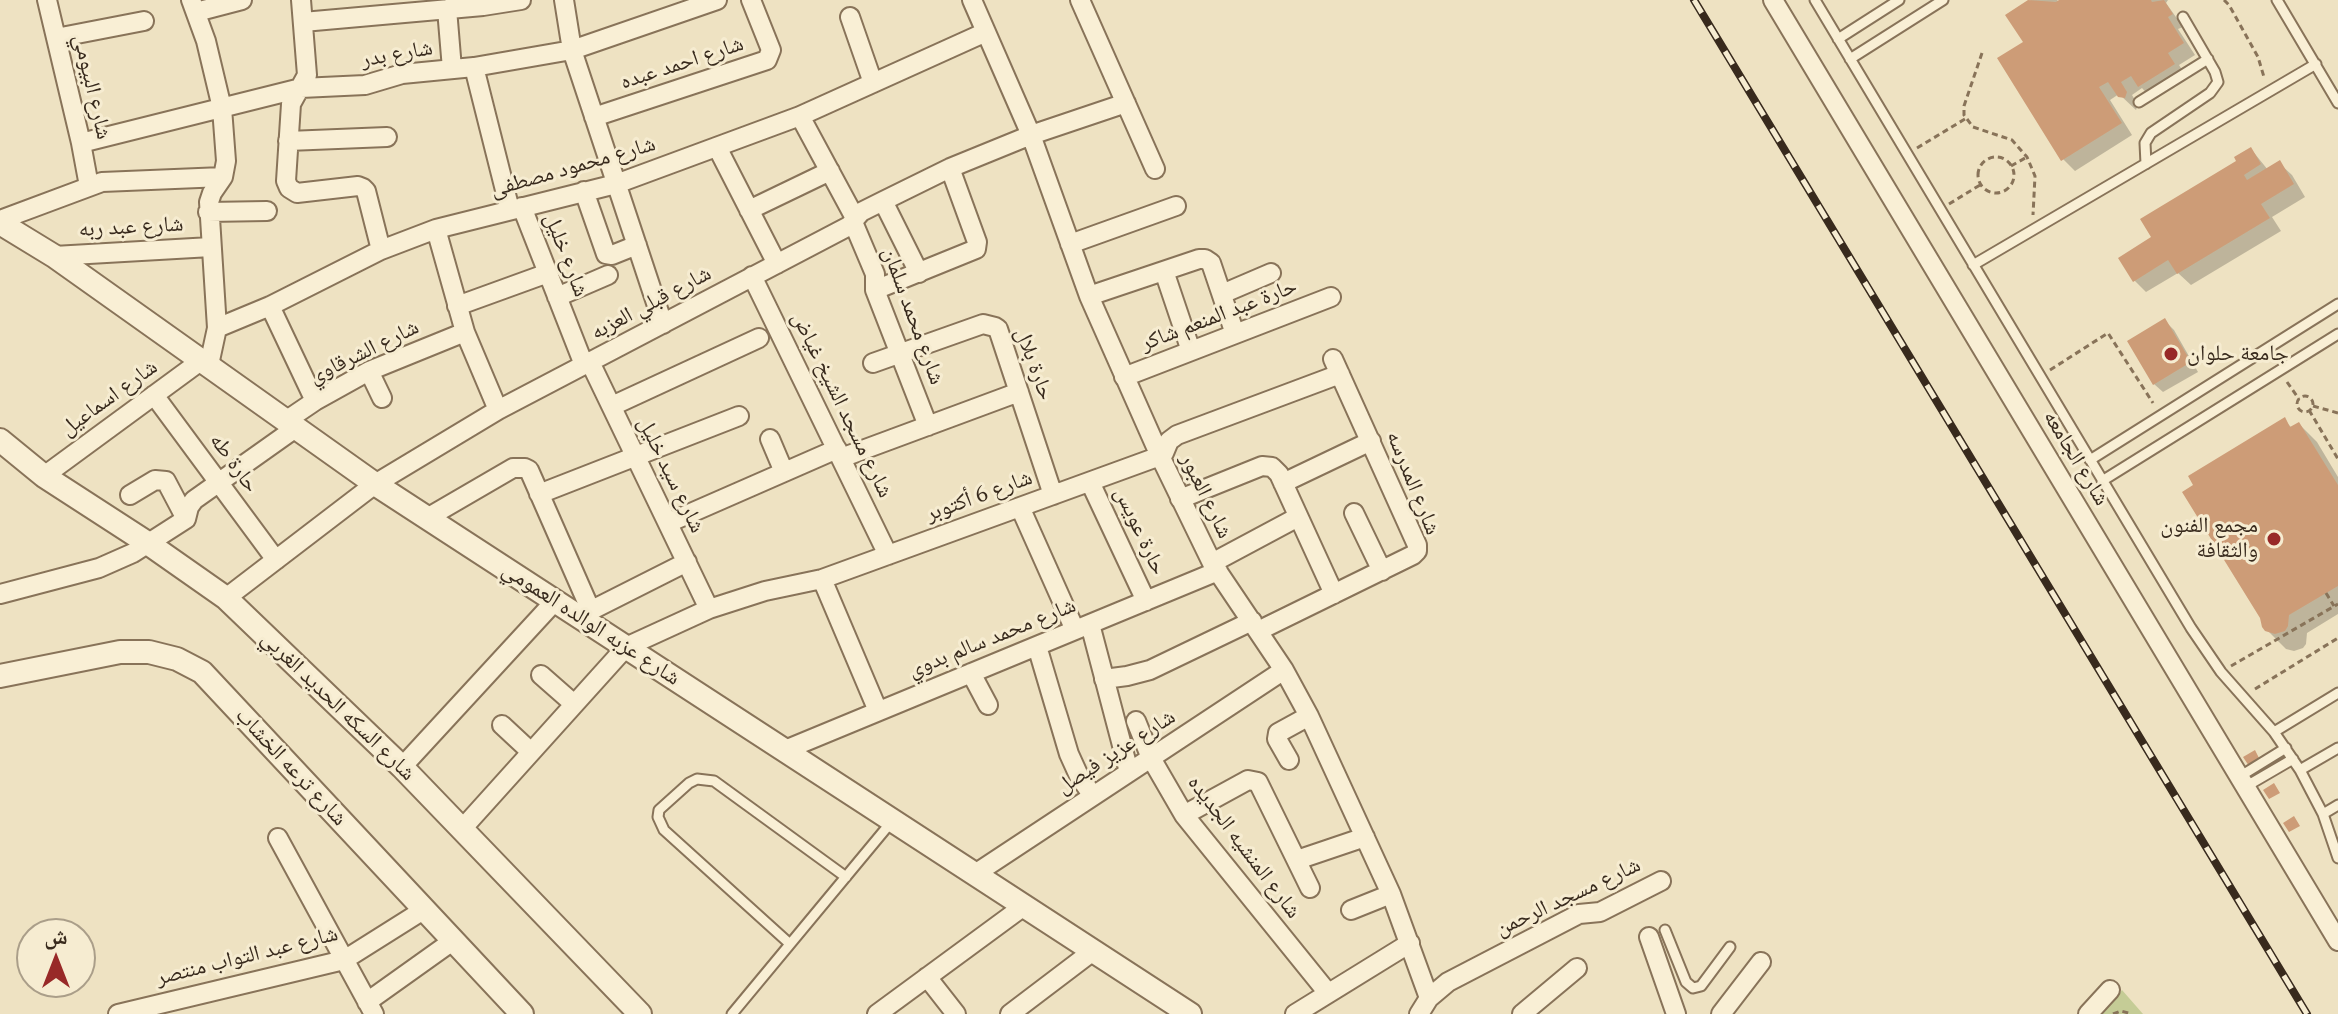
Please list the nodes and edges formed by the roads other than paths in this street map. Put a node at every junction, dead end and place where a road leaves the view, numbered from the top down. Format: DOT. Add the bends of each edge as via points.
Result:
graph roads {
  1 [pos="47,0"];
  2 [pos="242,0"];
  3 [pos="301,0"];
  4 [pos="521,0"];
  5 [pos="564,0"];
  6 [pos="751,0"];
  7 [pos="972,0"];
  8 [pos="1080,0"];
  9 [pos="1773,0"];
  10 [pos="1815,0"];
  11 [pos="1899,0"];
  12 [pos="1943,0"];
  13 [pos="2277,0"];
  14 [pos="713,1"];
  15 [pos="194,6"];
  16 [pos="666,8"];
  17 [pos="447,9"];
  18 [pos="850,17"];
  19 [pos="2183,17"];
  20 [pos="144,21"];
  21 [pos="303,22"];
  22 [pos="986,32"];
  23 [pos="56,38"];
  24 [pos="1838,39"];
  25 [pos="572,50"];
  26 [pos="1850,59"];
  27 [pos="2208,59"];
  28 [pos="2316,64"];
  29 [pos="474,67"];
  30 [pos="452,69"];
  31 [pos="873,83"];
  32 [pos="301,88"];
  33 [pos="2139,102"];
  34 [pos="1126,103"];
  35 [pos="2338,103"];
  36 [pos="222,108"];
  37 [pos="800,116"];
  38 [pos="594,117"];
  39 [pos="1031,135"];
  40 [pos="387,137"];
  41 [pos="288,141"];
  42 [pos="81,143"];
  43 [pos="717,147"];
  44 [pos="2146,164"];
  45 [pos="950,168"];
  46 [pos="1155,169"];
  47 [pos="830,171"];
  48 [pos="223,177"];
  49 [pos="616,184"];
  50 [pos="89,186"];
  51 [pos="584,191"];
  52 [pos="883,201"];
  53 [pos="1176,206"];
  54 [pos="516,208"];
  55 [pos="749,210"];
  56 [pos="267,211"];
  57 [pos="208,212"];
  58 [pos="1,215"];
  59 [pos="854,220"];
  60 [pos="436,229"];
  61 [pos="1070,244"];
  62 [pos="637,245"];
  63 [pos="211,247"];
  64 [pos="381,250"];
  65 [pos="54,256"];
  66 [pos="777,264"];
  67 [pos="1973,265"];
  68 [pos="1164,271"];
  69 [pos="548,273"];
  70 [pos="919,273"];
  71 [pos="1271,273"];
  72 [pos="608,275"];
  73 [pos="752,276"];
  74 [pos="875,290"];
  75 [pos="1222,294"];
  76 [pos="1089,296"];
  77 [pos="557,297"];
  78 [pos="1331,297"];
  79 [pos="2338,304"];
  80 [pos="270,306"];
  81 [pos="457,306"];
  82 [pos="663,324"];
  83 [pos="217,328"];
  84 [pos="465,332"];
  85 [pos="1235,334"];
  86 [pos="2338,334"];
  87 [pos="759,338"];
  88 [pos="1191,351"];
  89 [pos="899,354"];
  90 [pos="206,362"];
  91 [pos="873,363"];
  92 [pos="587,364"];
  93 [pos="1336,366"];
  94 [pos="369,371"];
  95 [pos="1124,377"];
  96 [pos="1019,392"];
  97 [pos="154,395"];
  98 [pos="382,398"];
  99 [pos="315,401"];
  100 [pos="612,406"];
  101 [pos="498,410"];
  102 [pos="739,416"];
  103 [pos="292,424"];
  104 [pos="928,426"];
  105 [pos="770,439"];
  106 [pos="0,440"];
  107 [pos="1371,441"];
  108 [pos="839,454"];
  109 [pos="1160,456"];
  110 [pos="636,457"];
  111 [pos="2090,460"];
  112 [pos="784,472"];
  113 [pos="44,476"];
  114 [pos="2102,481"];
  115 [pos="219,482"];
  116 [pos="1090,482"];
  117 [pos="1283,483"];
  118 [pos="375,484"];
  119 [pos="539,494"];
  120 [pos="130,495"];
  121 [pos="1053,495"];
  122 [pos="1180,499"];
  123 [pos="1020,507"];
  124 [pos="1354,513"];
  125 [pos="1298,517"];
  126 [pos="427,518"];
  127 [pos="186,519"];
  128 [pos="668,523"];
  129 [pos="149,544"];
  130 [pos="888,555"];
  131 [pos="276,560"];
  132 [pos="687,562"];
  133 [pos="1215,567"];
  134 [pos="1382,571"];
  135 [pos="822,579"];
  136 [pos="0,594"];
  137 [pos="1334,594"];
  138 [pos="226,598"];
  139 [pos="555,601"];
  140 [pos="1146,601"];
  141 [pos="709,609"];
  142 [pos="585,614"];
  143 [pos="1255,626"];
  144 [pos="1082,627"];
  145 [pos="1037,646"];
  146 [pos="626,647"];
  147 [pos="1284,670"];
  148 [pos="971,673"];
  149 [pos="541,675"];
  150 [pos="0,676"];
  151 [pos="1104,679"];
  152 [pos="2338,693"];
  153 [pos="574,704"];
  154 [pos="988,705"];
  155 [pos="878,711"];
  156 [pos="1309,716"];
  157 [pos="1136,721"];
  158 [pos="502,725"];
  159 [pos="2274,732"];
  160 [pos="2286,748"];
  161 [pos="2338,748"];
  162 [pos="785,750"];
  163 [pos="531,752"];
  164 [pos="1151,758"];
  165 [pos="2293,759"];
  166 [pos="1289,760"];
  167 [pos="402,767"];
  168 [pos="2300,770"];
  169 [pos="1129,772"];
  170 [pos="2242,782"];
  171 [pos="1093,796"];
  172 [pos="2338,805"];
  173 [pos="2323,814"];
  174 [pos="1184,815"];
  175 [pos="893,820"];
  176 [pos="462,829"];
  177 [pos="1365,837"];
  178 [pos="278,838"];
  179 [pos="2338,858"];
  180 [pos="1297,860"];
  181 [pos="975,874"];
  182 [pos="846,877"];
  183 [pos="1661,881"];
  184 [pos="1310,888"];
  185 [pos="1391,894"];
  186 [pos="1024,906"];
  187 [pos="425,909"];
  188 [pos="1351,910"];
  189 [pos="454,940"];
  190 [pos="2338,941"];
  191 [pos="1660,942"];
  192 [pos="1410,943"];
  193 [pos="790,944"];
  194 [pos="1730,947"];
  195 [pos="1093,951"];
  196 [pos="344,960"];
  197 [pos="1761,962"];
  198 [pos="1577,968"];
  199 [pos="927,977"];
  200 [pos="2110,990"];
  201 [pos="1328,993"];
  202 [pos="1424,1006"];
  203 [pos="371,1008"];
  204 [pos="1176,1011"];
  205 [pos="118,1014"];
  206 [pos="522,1014"];
  207 [pos="640,1014"];
  208 [pos="732,1014"];
  209 [pos="877,1014"];
  210 [pos="956,1014"];
  211 [pos="1010,1014"];
  212 [pos="1295,1014"];
  213 [pos="1522,1014"];
  214 [pos="1676,1014"];
  215 [pos="1721,1014"];
  216 [pos="2088,1014"];
  1 -- 23 [label="street, شارع البيومي"];
  2 -- 15 [label="street"];
  3 -- 21 [label="street"];
  4 -- 17 [label="street"];
  5 -- 25 [label="street"];
  6 -- 38 [label="street, شارع احمد عبده" via="771,50 767,60"];
  7 -- 22 [label="street, شارع العبور"];
  8 -- 34 [label="street"];
  9 -- 170 [label="street, شارع الجامعه"];
  10 -- 24 [label="lane"];
  11 -- 24 [label="lane"];
  12 -- 26 [label="lane"];
  13 -- 28 [label="lane"];
  14 -- 16 [label="street, شارع بدر"];
  15 -- 36 [label="street"];
  16 -- 25 [label="street, شارع بدر"];
  17 -- 21 [label="street"];
  17 -- 30 [label="street"];
  18 -- 31 [label="street"];
  19 -- 27 [label="lane"];
  20 -- 23 [label="street"];
  21 -- 32 [label="street" via="307,75"];
  22 -- 31 [label="street, شارع محمود مصطفى"];
  22 -- 39 [label="street, شارع العبور"];
  23 -- 42 [label="street, شارع البيومي"];
  24 -- 26 [label="lane"];
  25 -- 29 [label="street, شارع بدر"];
  25 -- 38 [label="street"];
  26 -- 67 [label="lane"];
  27 -- 33 [label="lane"];
  27 -- 44 [label="lane" via="2216,86 2151,133 2145,143"];
  28 -- 35 [label="lane"];
  28 -- 44 [label="lane"];
  29 -- 30 [label="street, شارع بدر"];
  29 -- 54 [label="street, شارع خليل"];
  30 -- 32 [label="street, شارع بدر" via="389,76 365,85"];
  31 -- 37 [label="street, شارع محمود مصطفى"];
  32 -- 36 [label="street, شارع بدر"];
  32 -- 41 [label="street" via="293,98"];
  34 -- 39 [label="street, شارع قبلي العزبه"];
  34 -- 46 [label="street"];
  36 -- 42 [label="street, شارع بدر"];
  36 -- 48 [label="street"];
  37 -- 43 [label="street, شارع محمود مصطفى"];
  37 -- 47 [label="street, شارع محمد سلمان"];
  38 -- 49 [label="street"];
  39 -- 45 [label="street, شارع قبلي العزبه"];
  39 -- 61 [label="street, شارع العبور"];
  40 -- 41 [label="street"];
  41 -- 64 [label="street" via="289,188 297,193 363,188"];
  42 -- 50 [label="street, شارع البيومي"];
  43 -- 49 [label="street, شارع محمود مصطفى"];
  43 -- 55 [label="street"];
  44 -- 67 [label="lane"];
  45 -- 52 [label="street, شارع قبلي العزبه"];
  45 -- 70 [label="street" via="977,247"];
  47 -- 55 [label="street"];
  47 -- 59 [label="street, شارع محمد سلمان"];
  48 -- 50 [label="street" via="116,180"];
  48 -- 57 [label="street"];
  49 -- 51 [label="street, شارع محمود مصطفى"];
  49 -- 62 [label="street"];
  50 -- 58 [label="street"];
  51 -- 54 [label="street, شارع محمود مصطفى"];
  51 -- 62 [label="street" via="606,254"];
  52 -- 59 [label="street, شارع قبلي العزبه"];
  52 -- 70 [label="street"];
  53 -- 61 [label="street"];
  54 -- 60 [label="street, شارع محمود مصطفى"];
  54 -- 69 [label="street, شارع خليل"];
  55 -- 66 [label="street"];
  56 -- 57 [label="street"];
  57 -- 63 [label="street"];
  58 -- 65 [label="street, شارع عزبه الوالده العمومي"];
  59 -- 66 [label="street, شارع قبلي العزبه"];
  59 -- 74 [label="street, شارع محمد سلمان" via="875,274"];
  60 -- 64 [label="street, شارع محمود مصطفى"];
  60 -- 81 [label="street"];
  61 -- 76 [label="street, شارع العبور"];
  62 -- 82 [label="street"];
  63 -- 65 [label="street, شارع عبد ربه"];
  63 -- 83 [label="street"];
  64 -- 80 [label="street, شارع محمود مصطفى"];
  65 -- 90 [label="street, شارع عزبه الوالده العمومي"];
  66 -- 73 [label="street, شارع قبلي العزبه"];
  67 -- 111 [label="lane"];
  68 -- 75 [label="street" via="1205,259"];
  68 -- 76 [label="street"];
  68 -- 88 [label="street"];
  69 -- 77 [label="street, شارع خليل"];
  69 -- 81 [label="street"];
  70 -- 74 [label="street"];
  71 -- 75 [label="street"];
  72 -- 77 [label="street"];
  73 -- 82 [label="street, شارع قبلي العزبه"];
  73 -- 108 [label="street, شارع مسجد الشيخ غياض"];
  74 -- 89 [label="street, شارع محمد سلمان"];
  75 -- 85 [label="street"];
  76 -- 95 [label="street, شارع العبور"];
  77 -- 92 [label="street, شارع خليل"];
  78 -- 85 [label="street, حارة عبد المنعم شاكر"];
  79 -- 111 [label="lane"];
  80 -- 83 [label="street, شارع محمود مصطفى"];
  80 -- 99 [label="street"];
  81 -- 84 [label="street"];
  82 -- 92 [label="street, شارع قبلي العزبه"];
  83 -- 90 [label="street"];
  84 -- 94 [label="street, شارع الشرقاوي"];
  84 -- 101 [label="street"];
  85 -- 88 [label="street, حارة عبد المنعم شاكر"];
  86 -- 114 [label="lane"];
  87 -- 100 [label="street"];
  88 -- 95 [label="street, حارة عبد المنعم شاكر"];
  89 -- 91 [label="street, حارة بلال"];
  89 -- 96 [label="street, حارة بلال" via="991,325 998,329"];
  89 -- 104 [label="street, شارع محمد سلمان"];
  90 -- 97 [label="street, شارع اسماعيل"];
  90 -- 103 [label="street, شارع عزبه الوالده العمومي"];
  92 -- 100 [label="street, شارع سيد خليل"];
  92 -- 101 [label="street, شارع قبلي العزبه"];
  93 -- 107 [label="street, شارع المدرسه"];
  93 -- 109 [label="street, شارع 6 أكتوبر" via="1177,435"];
  94 -- 98 [label="street"];
  94 -- 99 [label="street, شارع الشرقاوي"];
  95 -- 109 [label="street, شارع العبور"];
  96 -- 104 [label="street"];
  96 -- 121 [label="street, حارة بلال"];
  97 -- 113 [label="street, شارع اسماعيل"];
  97 -- 115 [label="street, حارة طه"];
  99 -- 103 [label="street, شارع الشرقاوي"];
  100 -- 110 [label="street, شارع سيد خليل"];
  101 -- 118 [label="street, شارع قبلي العزبه"];
  102 -- 110 [label="street"];
  103 -- 115 [label="street, شارع الشرقاوي"];
  103 -- 118 [label="street, شارع عزبه الوالده العمومي"];
  104 -- 108 [label="street"];
  105 -- 112 [label="street"];
  106 -- 113 [label="street, شارع السكه الحديد الغربي"];
  107 -- 117 [label="street"];
  107 -- 134 [label="street, شارع المدرسه" via="1417,545 1413,555"];
  108 -- 112 [label="street"];
  108 -- 130 [label="street, شارع مسجد الشيخ غياض"];
  109 -- 116 [label="street, شارع 6 أكتوبر"];
  109 -- 122 [label="street, شارع العبور"];
  110 -- 119 [label="street"];
  110 -- 128 [label="street, شارع سيد خليل"];
  111 -- 114 [label="lane"];
  112 -- 128 [label="street"];
  113 -- 129 [label="street, شارع السكه الحديد الغربي"];
  114 -- 159 [label="lane" via="2221,672"];
  115 -- 127 [label="street, شارع الشرقاوي" via="194,500"];
  115 -- 131 [label="street, حارة طه"];
  116 -- 121 [label="street, شارع 6 أكتوبر"];
  116 -- 140 [label="street, حارة عويس"];
  117 -- 122 [label="street" via="1276,470 1262,466"];
  117 -- 125 [label="street"];
  118 -- 126 [label="street, شارع عزبه الوالده العمومي"];
  118 -- 131 [label="street, شارع قبلي العزبه"];
  119 -- 126 [label="street" via="529,470 513,468"];
  119 -- 142 [label="street"];
  120 -- 127 [label="street" via="155,480 166,481"];
  121 -- 123 [label="street, شارع 6 أكتوبر"];
  122 -- 133 [label="street, شارع العبور"];
  123 -- 130 [label="street, شارع 6 أكتوبر"];
  123 -- 144 [label="street"];
  124 -- 134 [label="street"];
  125 -- 133 [label="street, شارع محمد سالم بدوي"];
  125 -- 137 [label="street"];
  126 -- 139 [label="street, شارع عزبه الوالده العمومي"];
  127 -- 129 [label="street, شارع الشرقاوي"];
  128 -- 132 [label="street, شارع سيد خليل"];
  129 -- 136 [label="street, شارع الشرقاوي" via="99,568"];
  129 -- 138 [label="street, شارع السكه الحديد الغربي"];
  130 -- 135 [label="street, شارع 6 أكتوبر"];
  131 -- 138 [label="street, شارع قبلي العزبه"];
  132 -- 141 [label="street, شارع سيد خليل"];
  132 -- 142 [label="street"];
  133 -- 140 [label="street, شارع محمد سالم بدوي"];
  133 -- 143 [label="street, شارع العبور"];
  134 -- 137 [label="street, شارع المدرسه"];
  135 -- 141 [label="street, شارع 6 أكتوبر"];
  135 -- 155 [label="street"];
  137 -- 143 [label="street, شارع المدرسه"];
  138 -- 167 [label="street, شارع السكه الحديد الغربي"];
  139 -- 142 [label="street, شارع عزبه الوالده العمومي"];
  139 -- 167 [label="street"];
  140 -- 144 [label="street, شارع محمد سالم بدوي"];
  141 -- 146 [label="street, شارع 6 أكتوبر"];
  142 -- 146 [label="street, شارع عزبه الوالده العمومي"];
  143 -- 147 [label="street, شارع العبور"];
  143 -- 151 [label="street, شارع المدرسه" via="1150,670"];
  144 -- 145 [label="street, شارع محمد سالم بدوي"];
  144 -- 151 [label="street"];
  145 -- 148 [label="street, شارع محمد سالم بدوي"];
  145 -- 171 [label="street" via="1069,754"];
  146 -- 153 [label="street"];
  146 -- 162 [label="street, شارع عزبه الوالده العمومي"];
  147 -- 156 [label="street, شارع العبور"];
  147 -- 164 [label="street, شارع عزيز فيصل"];
  148 -- 154 [label="street"];
  148 -- 155 [label="street, شارع محمد سالم بدوي"];
  149 -- 153 [label="street"];
  150 -- 187 [label="street, شارع ترعه الخشاب" via="120,652 149,652 202,672"];
  151 -- 169 [label="street"];
  152 -- 159 [label="lane"];
  153 -- 163 [label="street"];
  155 -- 162 [label="street, شارع محمد سالم بدوي"];
  156 -- 166 [label="street" via="1278,733"];
  156 -- 177 [label="street, شارع العبور"];
  157 -- 164 [label="street, شارع المنشيه الجديده"];
  158 -- 163 [label="street"];
  159 -- 160 [label="lane"];
  160 -- 165 [label="lane"];
  160 -- 170 [label="lane"];
  161 -- 168 [label="lane"];
  162 -- 175 [label="street, شارع عزبه الوالده العمومي"];
  163 -- 176 [label="street"];
  164 -- 169 [label="street, شارع عزيز فيصل"];
  164 -- 174 [label="street, شارع المنشيه الجديده"];
  165 -- 168 [label="lane"];
  165 -- 170 [label="lane"];
  167 -- 176 [label="street, شارع السكه الحديد الغربي"];
  168 -- 173 [label="lane"];
  169 -- 171 [label="street, شارع عزيز فيصل"];
  170 -- 190 [label="street, شارع الجامعه"];
  171 -- 181 [label="street, شارع عزيز فيصل"];
  172 -- 173 [label="lane"];
  173 -- 179 [label="lane"];
  174 -- 180 [label="street" via="1255,780"];
  174 -- 201 [label="street, شارع المنشيه الجديده"];
  175 -- 181 [label="street, شارع عزبه الوالده العمومي"];
  175 -- 182 [label="lane"];
  176 -- 207 [label="street, شارع السكه الحديد الغربي"];
  177 -- 180 [label="street"];
  177 -- 185 [label="street, شارع العبور"];
  178 -- 196 [label="street"];
  180 -- 184 [label="street"];
  181 -- 186 [label="street, شارع عزبه الوالده العمومي"];
  182 -- 193 [label="lane"];
  182 -- 193 [label="lane" via="714,781 689,783 659,810 664,830"];
  183 -- 202 [label="street, شارع مسجد الرحمن" via="1600,912 1579,914 1448,982"];
  185 -- 188 [label="street"];
  185 -- 192 [label="street, شارع العبور"];
  186 -- 195 [label="street, شارع عزبه الوالده العمومي"];
  186 -- 199 [label="street"];
  187 -- 189 [label="street, شارع ترعه الخشاب"];
  187 -- 196 [label="street, شارع عبد التواب منتصر"];
  189 -- 203 [label="street"];
  189 -- 206 [label="street, شارع ترعه الخشاب"];
  191 -- 194 [label="lane" via="1693,988 1701,986"];
  191 -- 214 [label="street"];
  192 -- 201 [label="street"];
  192 -- 202 [label="street, شارع العبور"];
  193 -- 208 [label="lane"];
  195 -- 204 [label="street, شارع عزبه الوالده العمومي"];
  195 -- 211 [label="street"];
  196 -- 203 [label="street"];
  196 -- 205 [label="street, شارع عبد التواب منتصر"];
  197 -- 215 [label="street"];
  198 -- 213 [label="street"];
  199 -- 209 [label="street"];
  199 -- 210 [label="street"];
  200 -- 216 [label="street"];
  201 -- 212 [label="street"];
}
